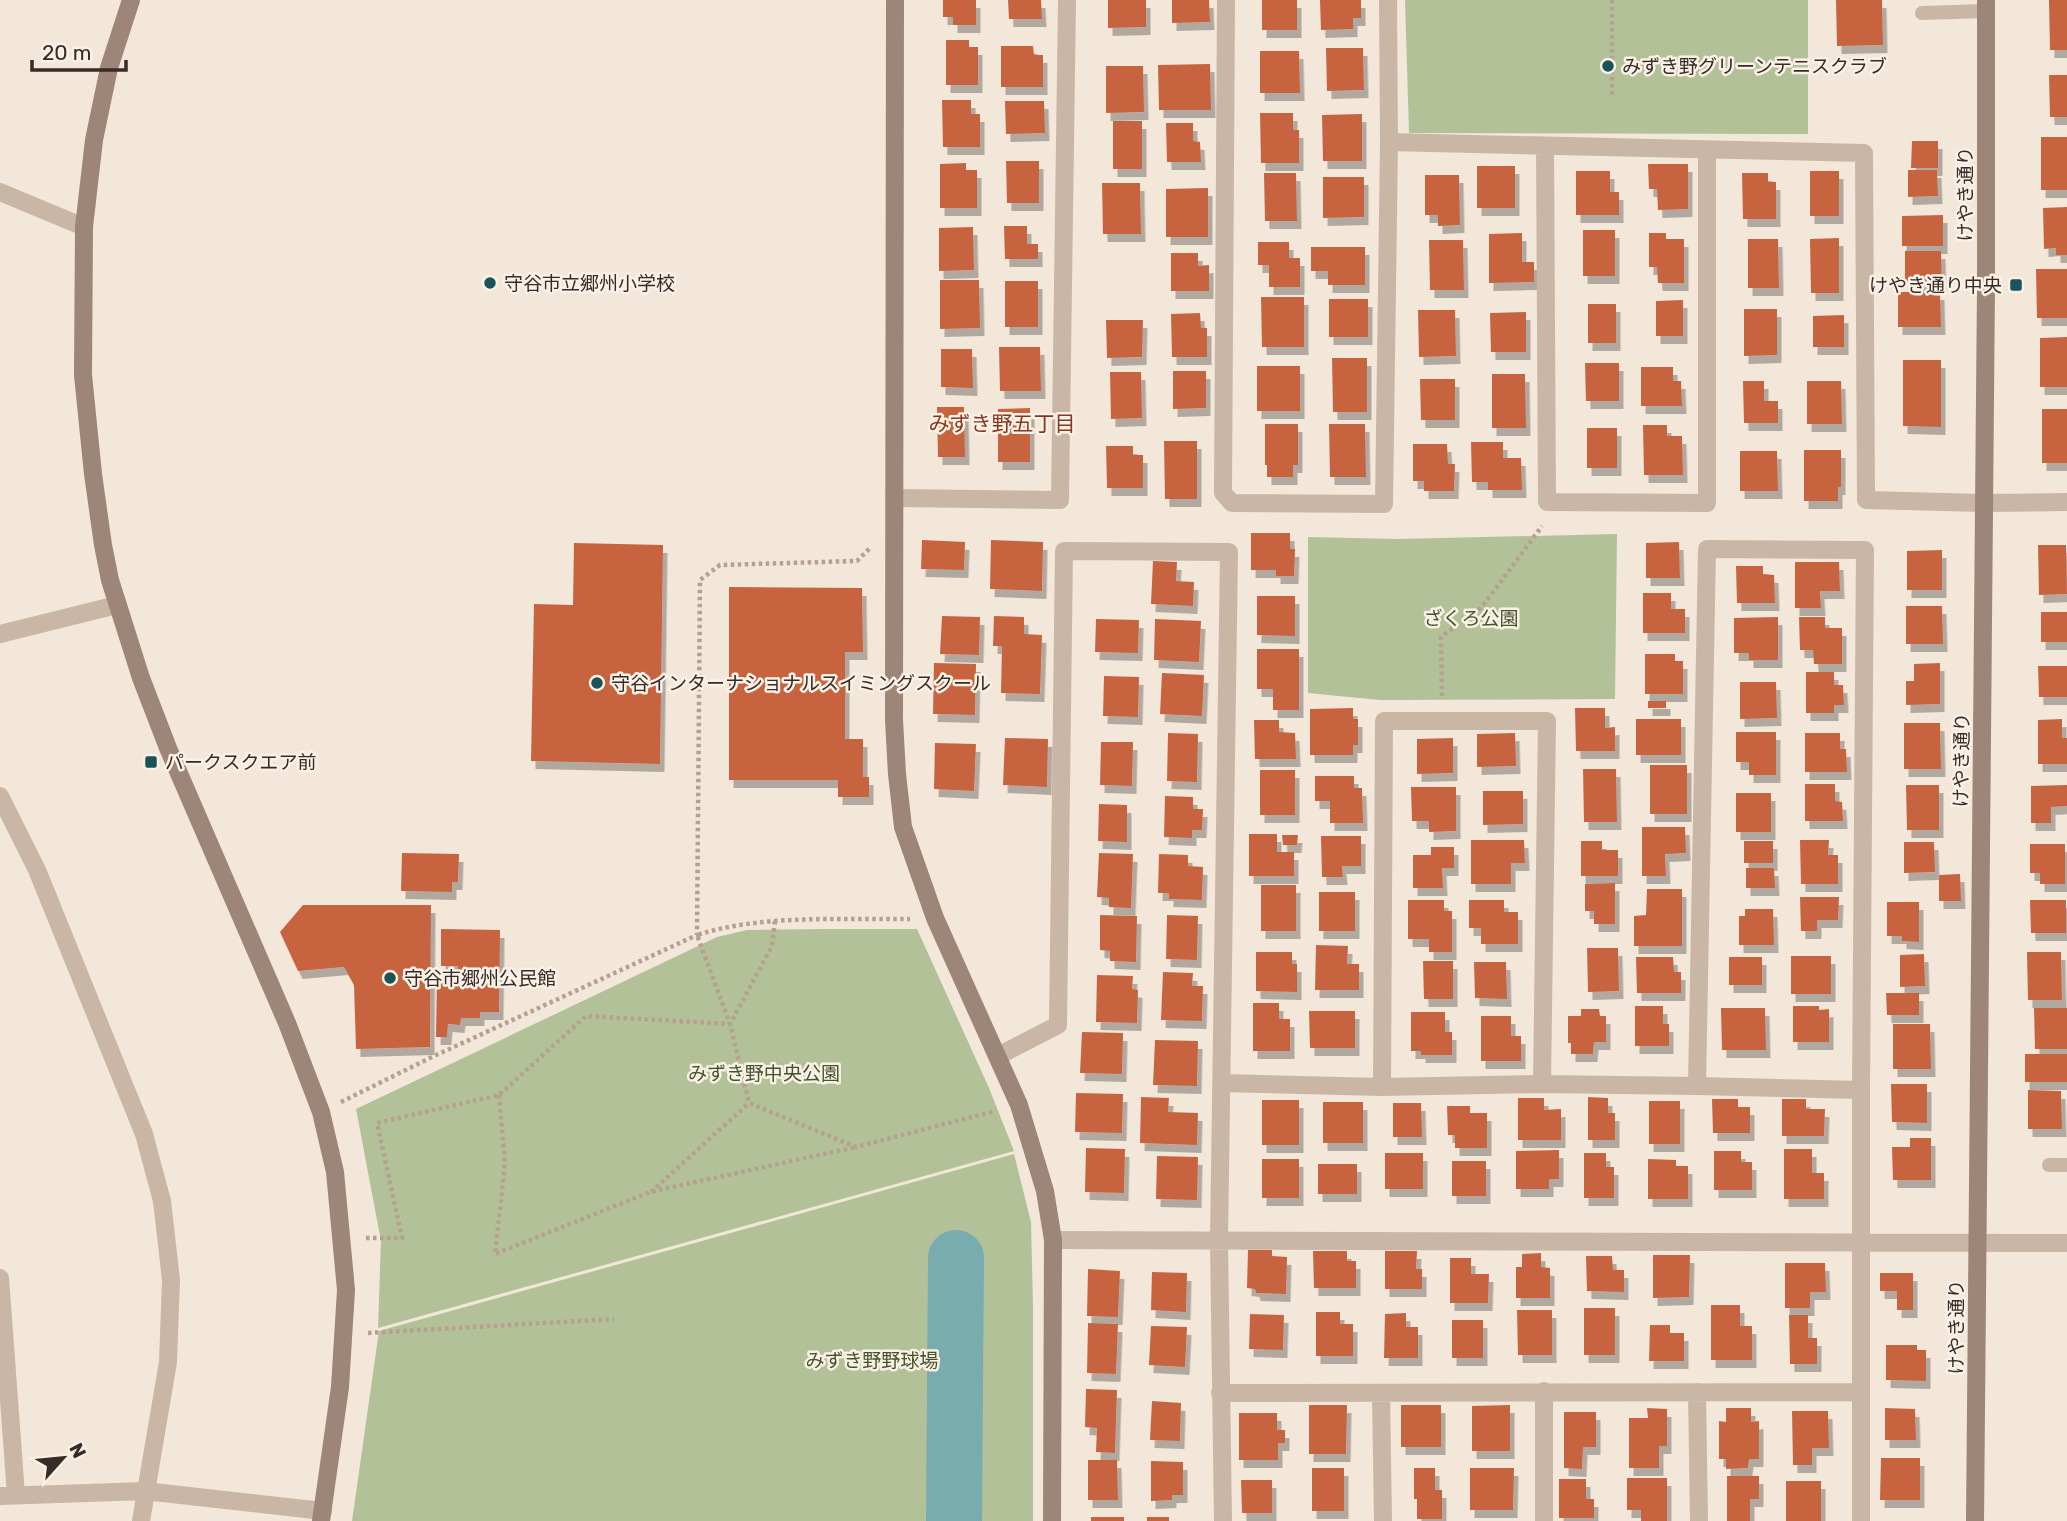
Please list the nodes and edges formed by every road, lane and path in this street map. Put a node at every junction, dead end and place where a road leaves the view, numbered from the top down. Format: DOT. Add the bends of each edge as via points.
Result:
graph roads {
  1 [pos="131,0"];
  2 [pos="895,0"];
  3 [pos="1067,0"];
  4 [pos="1226,0"];
  5 [pos="1388,0"];
  6 [pos="1612,0"];
  7 [pos="1986,6"];
  8 [pos="1922,13"];
  9 [pos="1612,98"];
  10 [pos="1389,142"];
  11 [pos="1545,146"];
  12 [pos="1707,150"];
  13 [pos="0,191"];
  14 [pos="84,227"];
  15 [pos="895,499"];
  16 [pos="1547,502"];
  17 [pos="2067,502"];
  18 [pos="1983,503"];
  19 [pos="872,547"];
  20 [pos="117,605"];
  21 [pos="0,634"];
  22 [pos="1443,722"];
  23 [pos="0,796"];
  24 [pos="935,918"];
  25 [pos="775,921"];
  26 [pos="697,935"];
  27 [pos="730,1024"];
  28 [pos="998,1056"];
  29 [pos="1222,1083"];
  30 [pos="1542,1084"];
  31 [pos="1697,1086"];
  32 [pos="1382,1087"];
  33 [pos="1861,1090"];
  34 [pos="499,1095"];
  35 [pos="749,1103"];
  36 [pos="1019,1105"];
  37 [pos="321,1112"];
  38 [pos="856,1147"];
  39 [pos="2067,1164"];
  40 [pos="2049,1165"];
  41 [pos="650,1192"];
  42 [pos="342,1238"];
  43 [pos="1053,1240"];
  44 [pos="1219,1241"];
  45 [pos="1978,1242"];
  46 [pos="2067,1243"];
  47 [pos="1861,1244"];
  48 [pos="0,1278"];
  49 [pos="614,1319"];
  50 [pos="343,1334"];
  51 [pos="1544,1391"];
  52 [pos="1698,1392"];
  53 [pos="1861,1392"];
  54 [pos="1220,1393"];
  55 [pos="1381,1393"];
  56 [pos="145,1491"];
  57 [pos="8,1496"];
  58 [pos="322,1516"];
  59 [pos="141,1521"];
  60 [pos="1052,1521"];
  61 [pos="1223,1521"];
  62 [pos="1383,1521"];
  63 [pos="1544,1521"];
  64 [pos="1699,1521"];
  65 [pos="1861,1521"];
  66 [pos="1975,1521"];
  1 -- 14 [label="street" via="109,68 94,140"];
  2 -- 15 [label="street"];
  3 -- 15 [label="street" via="1060,500"];
  4 -- 10 [label="street" via="1223,493 1232,503 1384,504"];
  5 -- 10 [label="street"];
  6 -- 9 [label="path"];
  7 -- 8 [label="lane"];
  7 -- 18 [label="street, けやき通り"];
  10 -- 11 [label="street"];
  11 -- 12 [label="street"];
  11 -- 16 [label="street"];
  12 -- 16 [label="street" via="1707,503"];
  12 -- 18 [label="street" via="1864,153 1866,500"];
  13 -- 14 [label="street"];
  14 -- 20 [label="street" via="84,387 103,545"];
  15 -- 24 [label="street" via="897,774 903,827"];
  16 -- 22 [label="path" via="1543,525 1482,607 1441,637"];
  17 -- 18 [label="street"];
  18 -- 45 [label="street, けやき通り"];
  19 -- 26 [label="path" via="856,561 720,565 700,580"];
  20 -- 21 [label="street"];
  20 -- 37 [label="street" via="168,748 288,1023"];
  22 -- 30 [label="street" via="1548,721"];
  22 -- 32 [label="street" via="1384,721"];
  23 -- 56 [label="street" via="37,870 144,1134 162,1201 171,1280 168,1362"];
  24 -- 25 [label="path"];
  24 -- 28 [label="street"];
  25 -- 26 [label="path"];
  25 -- 27 [label="path" via="772,946"];
  26 -- 27 [label="path"];
  26 -- 37 [label="path"];
  27 -- 34 [label="path" via="586,1016"];
  27 -- 35 [label="path"];
  28 -- 29 [label="street" via="1058,1025 1065,551 1229,552"];
  28 -- 36 [label="street"];
  29 -- 32 [label="street"];
  29 -- 44 [label="street"];
  30 -- 31 [label="street"];
  30 -- 32 [label="street"];
  31 -- 33 [label="street"];
  31 -- 33 [label="street" via="1707,549 1865,550"];
  33 -- 47 [label="street"];
  34 -- 41 [label="path" via="505,1164 495,1254"];
  34 -- 42 [label="path" via="377,1122 402,1238"];
  35 -- 38 [label="path"];
  35 -- 41 [label="path"];
  36 -- 38 [label="path"];
  36 -- 43 [label="street" via="1045,1191"];
  37 -- 42 [label="street" via="335,1172"];
  38 -- 41 [label="path"];
  39 -- 40 [label="lane"];
  42 -- 50 [label="street"];
  43 -- 44 [label="street"];
  43 -- 60 [label="street"];
  44 -- 47 [label="street"];
  44 -- 54 [label="street"];
  45 -- 46 [label="street"];
  45 -- 47 [label="street"];
  45 -- 66 [label="street, けやき通り"];
  47 -- 53 [label="street"];
  48 -- 57 [label="street"];
  49 -- 50 [label="path"];
  50 -- 58 [label="street"];
  51 -- 52 [label="street"];
  51 -- 55 [label="street"];
  51 -- 63 [label="street"];
  52 -- 53 [label="street"];
  52 -- 64 [label="street"];
  53 -- 65 [label="street"];
  54 -- 55 [label="street"];
  54 -- 61 [label="street"];
  55 -- 62 [label="street"];
  56 -- 57 [label="street"];
  56 -- 58 [label="street"];
  56 -- 59 [label="street"];
}
